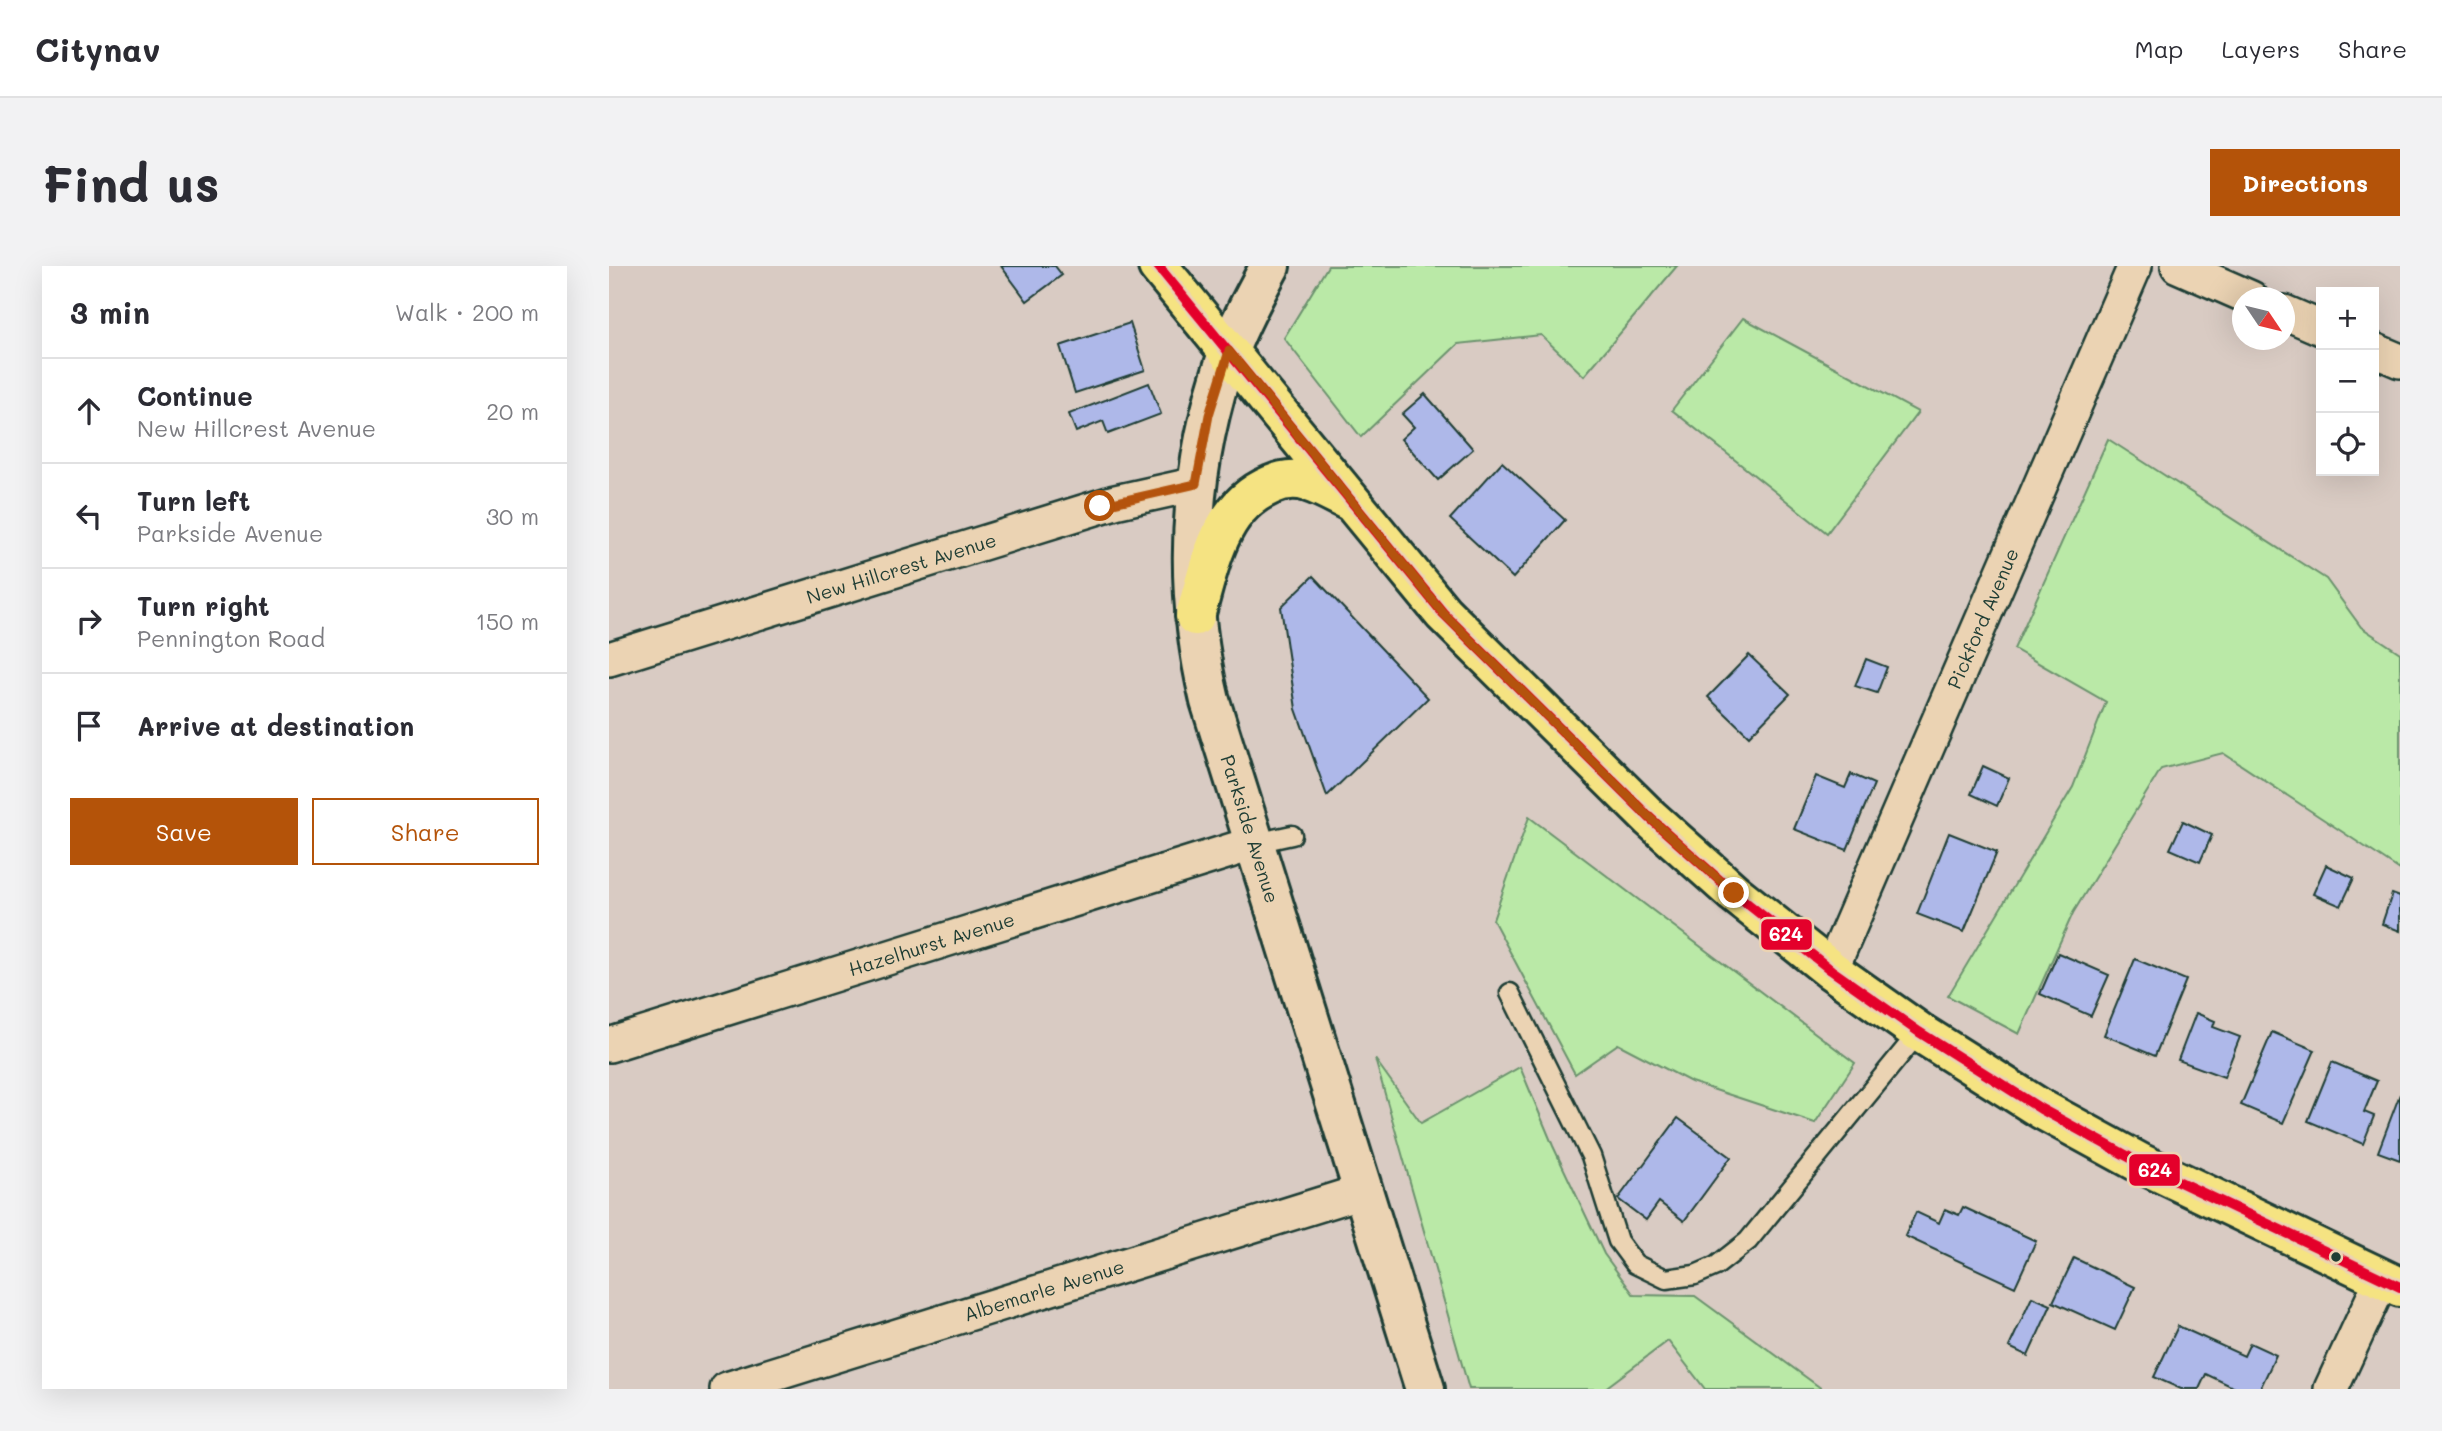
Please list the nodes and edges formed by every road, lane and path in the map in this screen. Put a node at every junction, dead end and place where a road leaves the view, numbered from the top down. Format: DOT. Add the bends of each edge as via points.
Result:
graph roads {
  1 [pos="1158,266"];
  2 [pos="1270,266"];
  3 [pos="2135,266"];
  4 [pos="2178,266"];
  5 [pos="2232,290"];
  6 [pos="2295,317"];
  7 [pos="2316,326"];
  8 [pos="1229,351"];
  9 [pos="2379,352"];
  10 [pos="2400,361"];
  11 [pos="1196,484"];
  12 [pos="1352,502"];
  13 [pos="1195,616"];
  14 [pos="609,659"];
  15 [pos="1292,835"];
  16 [pos="1255,844"];
  17 [pos="1831,970"];
  18 [pos="1510,993"];
  19 [pos="1919,1032"];
  20 [pos="609,1045"];
  21 [pos="1363,1191"];
  22 [pos="2391,1283"];
  23 [pos="727,1389"];
  24 [pos="1425,1389"];
  25 [pos="2331,1389"];
  1 -- 8 [label="main road"];
  2 -- 8 [label="main road, Parkside Avenue"];
  3 -- 17 [label="street, Pickford Avenue"];
  4 -- 5 [label="street"];
  6 -- 7 [label="street"];
  8 -- 11 [label="main road, Parkside Avenue" via="1209,415"];
  8 -- 12 [label="main road"];
  9 -- 10 [label="street"];
  11 -- 13 [label="main road, Parkside Avenue"];
  11 -- 14 [label="street, New Hillcrest Avenue" via="1115,502"];
  12 -- 13 [label="main road" via="1307,482 1287,480 1248,496 1228,519"];
  12 -- 17 [label="main road" via="1443,613 1650,818"];
  13 -- 16 [label="main road, Parkside Avenue" via="1210,701"];
  15 -- 16 [label="lane"];
  16 -- 20 [label="street, Hazelhurst Avenue"];
  16 -- 21 [label="main road, Parkside Avenue"];
  17 -- 19 [label="main road"];
  18 -- 19 [label="lane" via="1591,1156 1618,1241 1636,1264 1666,1279 1716,1266 1748,1241"];
  19 -- 22 [label="main road" via="2041,1109 2140,1163"];
  21 -- 23 [label="street, Albemarle Avenue"];
  21 -- 24 [label="main road, Parkside Avenue"];
  22 -- 25 [label="street"];
}
